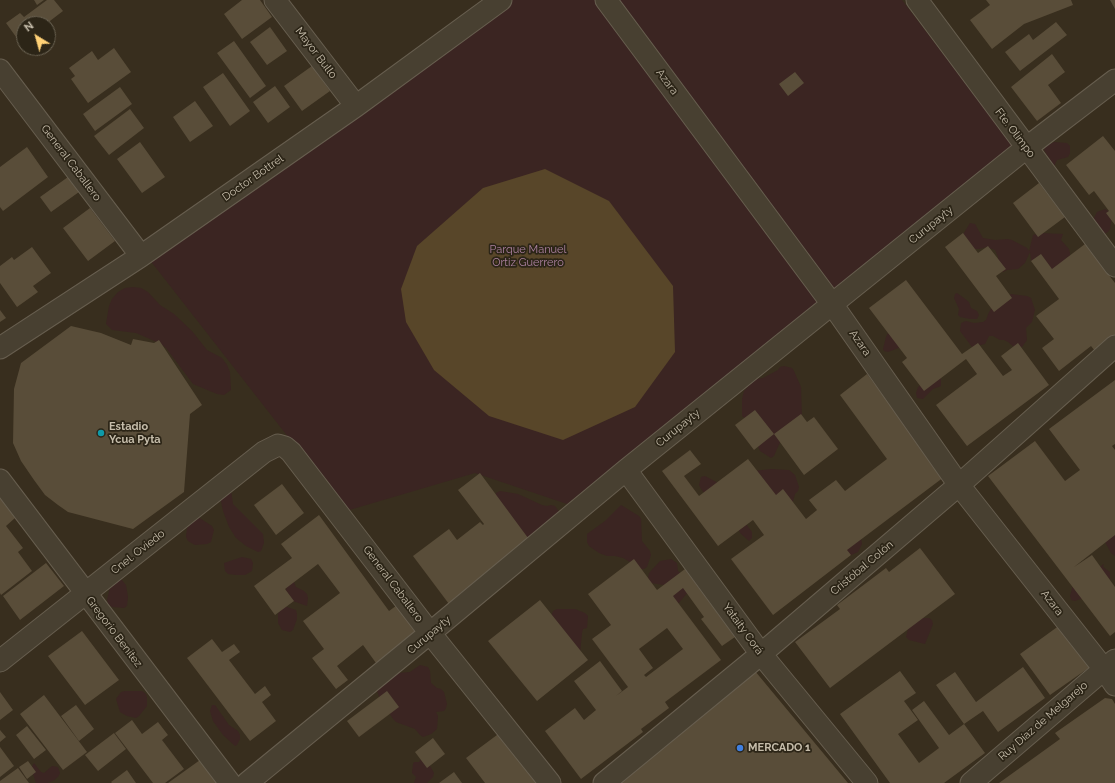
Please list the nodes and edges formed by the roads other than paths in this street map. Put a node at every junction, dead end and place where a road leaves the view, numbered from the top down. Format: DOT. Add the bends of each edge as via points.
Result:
graph roads {
  1 [pos="275,0"];
  2 [pos="501,0"];
  3 [pos="606,0"];
  4 [pos="917,0"];
  5 [pos="0,70"];
  6 [pos="1115,80"];
  7 [pos="356,106"];
  8 [pos="1026,148"];
  9 [pos="141,256"];
  10 [pos="1115,266"];
  11 [pos="832,304"];
  12 [pos="1115,346"];
  13 [pos="0,348"];
  14 [pos="278,446"];
  15 [pos="626,470"];
  16 [pos="0,480"];
  17 [pos="959,485"];
  18 [pos="85,594"];
  19 [pos="430,633"];
  20 [pos="761,654"];
  21 [pos="0,661"];
  22 [pos="1111,671"];
  23 [pos="230,783"];
  24 [pos="247,783"];
  25 [pos="550,783"];
  26 [pos="604,783"];
  27 [pos="867,783"];
  28 [pos="971,783"];
  1 -- 7 [label="street, Mayor Bullo"];
  2 -- 7 [label="street, Doctor Bottrel"];
  3 -- 11 [label="street, Azara"];
  4 -- 8 [label="street, Fte. Olimpo"];
  5 -- 9 [label="street, General Caballero"];
  6 -- 8 [label="street, Curupayty"];
  7 -- 9 [label="street, Doctor Bottrel"];
  8 -- 10 [label="street, Fte. Olimpo"];
  8 -- 11 [label="street, Curupayty"];
  9 -- 13 [label="street, Doctor Bottrel"];
  11 -- 15 [label="street, Curupayty"];
  11 -- 17 [label="street, Azara"];
  12 -- 17 [label="street, Cristóbal Colón"];
  14 -- 18 [label="street, Cnel. Oviedo" via="264,452"];
  14 -- 19 [label="street, General Caballero" via="285,447 291,452"];
  15 -- 19 [label="street, Curupayty"];
  15 -- 20 [label="street, Yataity Corá"];
  16 -- 18 [label="street, Gregorio Benitez"];
  17 -- 20 [label="street, Cristóbal Colón"];
  17 -- 22 [label="street, Azara"];
  18 -- 21 [label="street, Cnel. Oviedo"];
  18 -- 23 [label="street, Gregorio Benitez"];
  19 -- 24 [label="street, Curupayty"];
  19 -- 25 [label="street, General Caballero"];
  20 -- 26 [label="street, Cristóbal Colón"];
  20 -- 27 [label="street, Yataity Corá"];
  22 -- 28 [label="street, Ruy Díaz de Melgarejo"];
}
